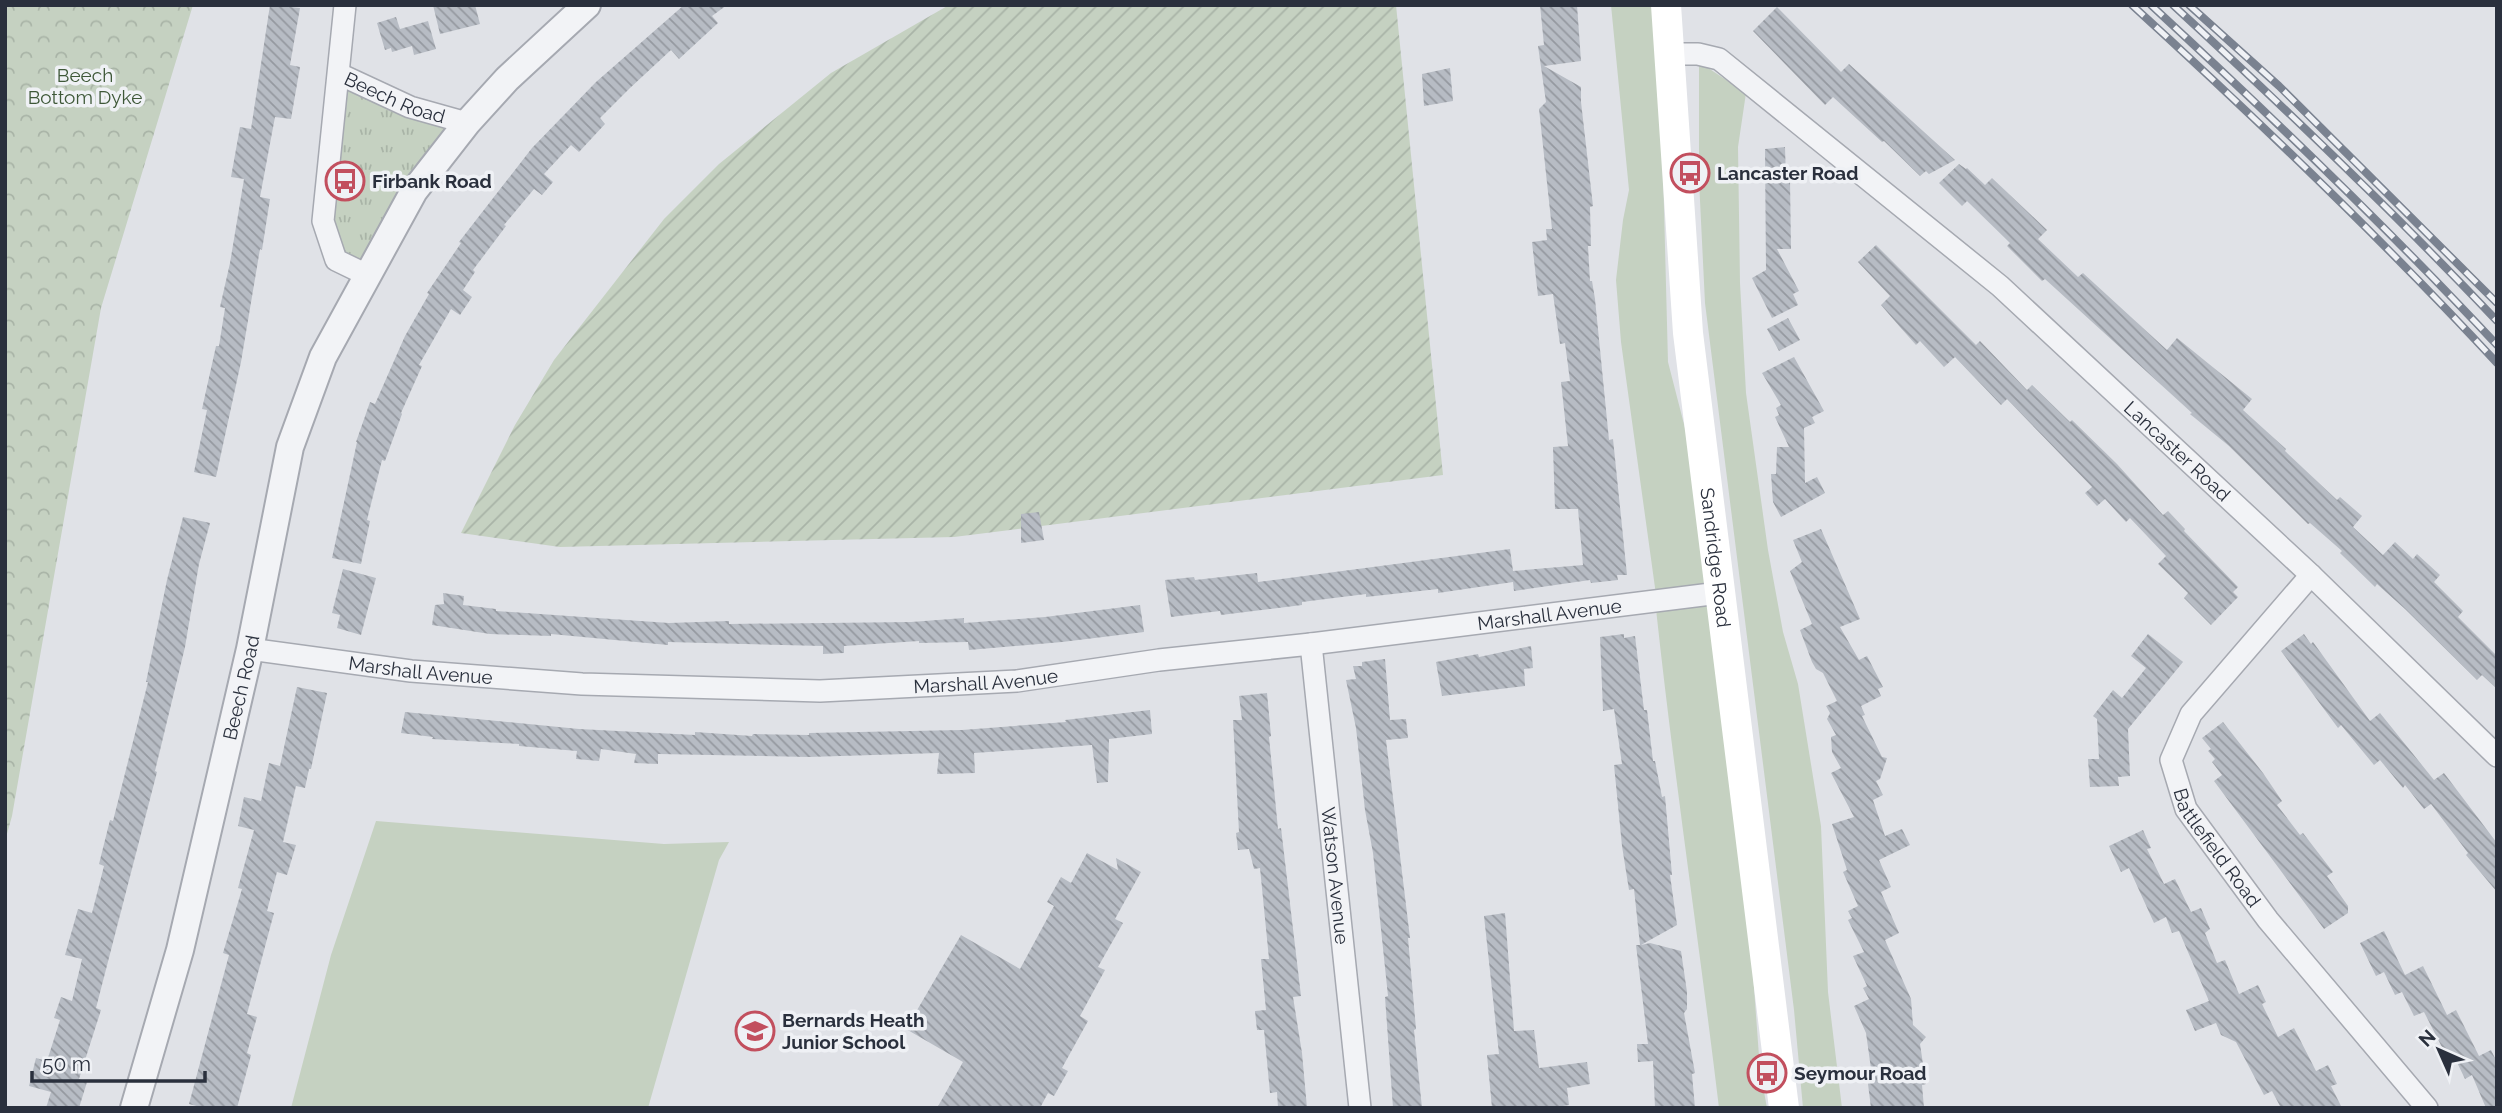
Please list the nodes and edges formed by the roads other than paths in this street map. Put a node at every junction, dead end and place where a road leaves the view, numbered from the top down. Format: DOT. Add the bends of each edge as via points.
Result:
graph roads {
  1 [pos="345,5"];
  2 [pos="587,5"];
  3 [pos="1666,5"];
  4 [pos="1670,54"];
  5 [pos="339,74"];
  6 [pos="467,123"];
  7 [pos="367,275"];
  8 [pos="2311,575"];
  9 [pos="1719,593"];
  10 [pos="1311,644"];
  11 [pos="250,649"];
  12 [pos="2497,756"];
  13 [pos="134,1108"];
  14 [pos="1360,1108"];
  15 [pos="1784,1108"];
  16 [pos="2427,1108"];
  1 -- 5 [label="street"];
  2 -- 6 [label="street, Beech Road"];
  3 -- 4 [label="main road, Sandridge Road"];
  4 -- 8 [label="street, Lancaster Road" via="1719,59 2000,286"];
  4 -- 9 [label="main road, Sandridge Road" via="1688,333"];
  5 -- 6 [label="street, Beech Road" via="410,107"];
  5 -- 7 [label="street, Beech Road" via="323,221 336,260"];
  6 -- 7 [label="street, Beech Road" via="414,191"];
  7 -- 11 [label="street, Beech Road" via="324,357 290,447"];
  8 -- 12 [label="street, Lancaster Road"];
  8 -- 16 [label="street, Battlefield Road" via="2191,714 2171,760 2186,809 2269,920"];
  9 -- 10 [label="street, Marshall Avenue"];
  9 -- 15 [label="main road, Sandridge Road"];
  10 -- 11 [label="street, Marshall Avenue" via="1017,681 820,691 582,684 411,671"];
  10 -- 14 [label="street, Watson Avenue"];
  11 -- 13 [label="street, Beech Road" via="180,950"];
}
